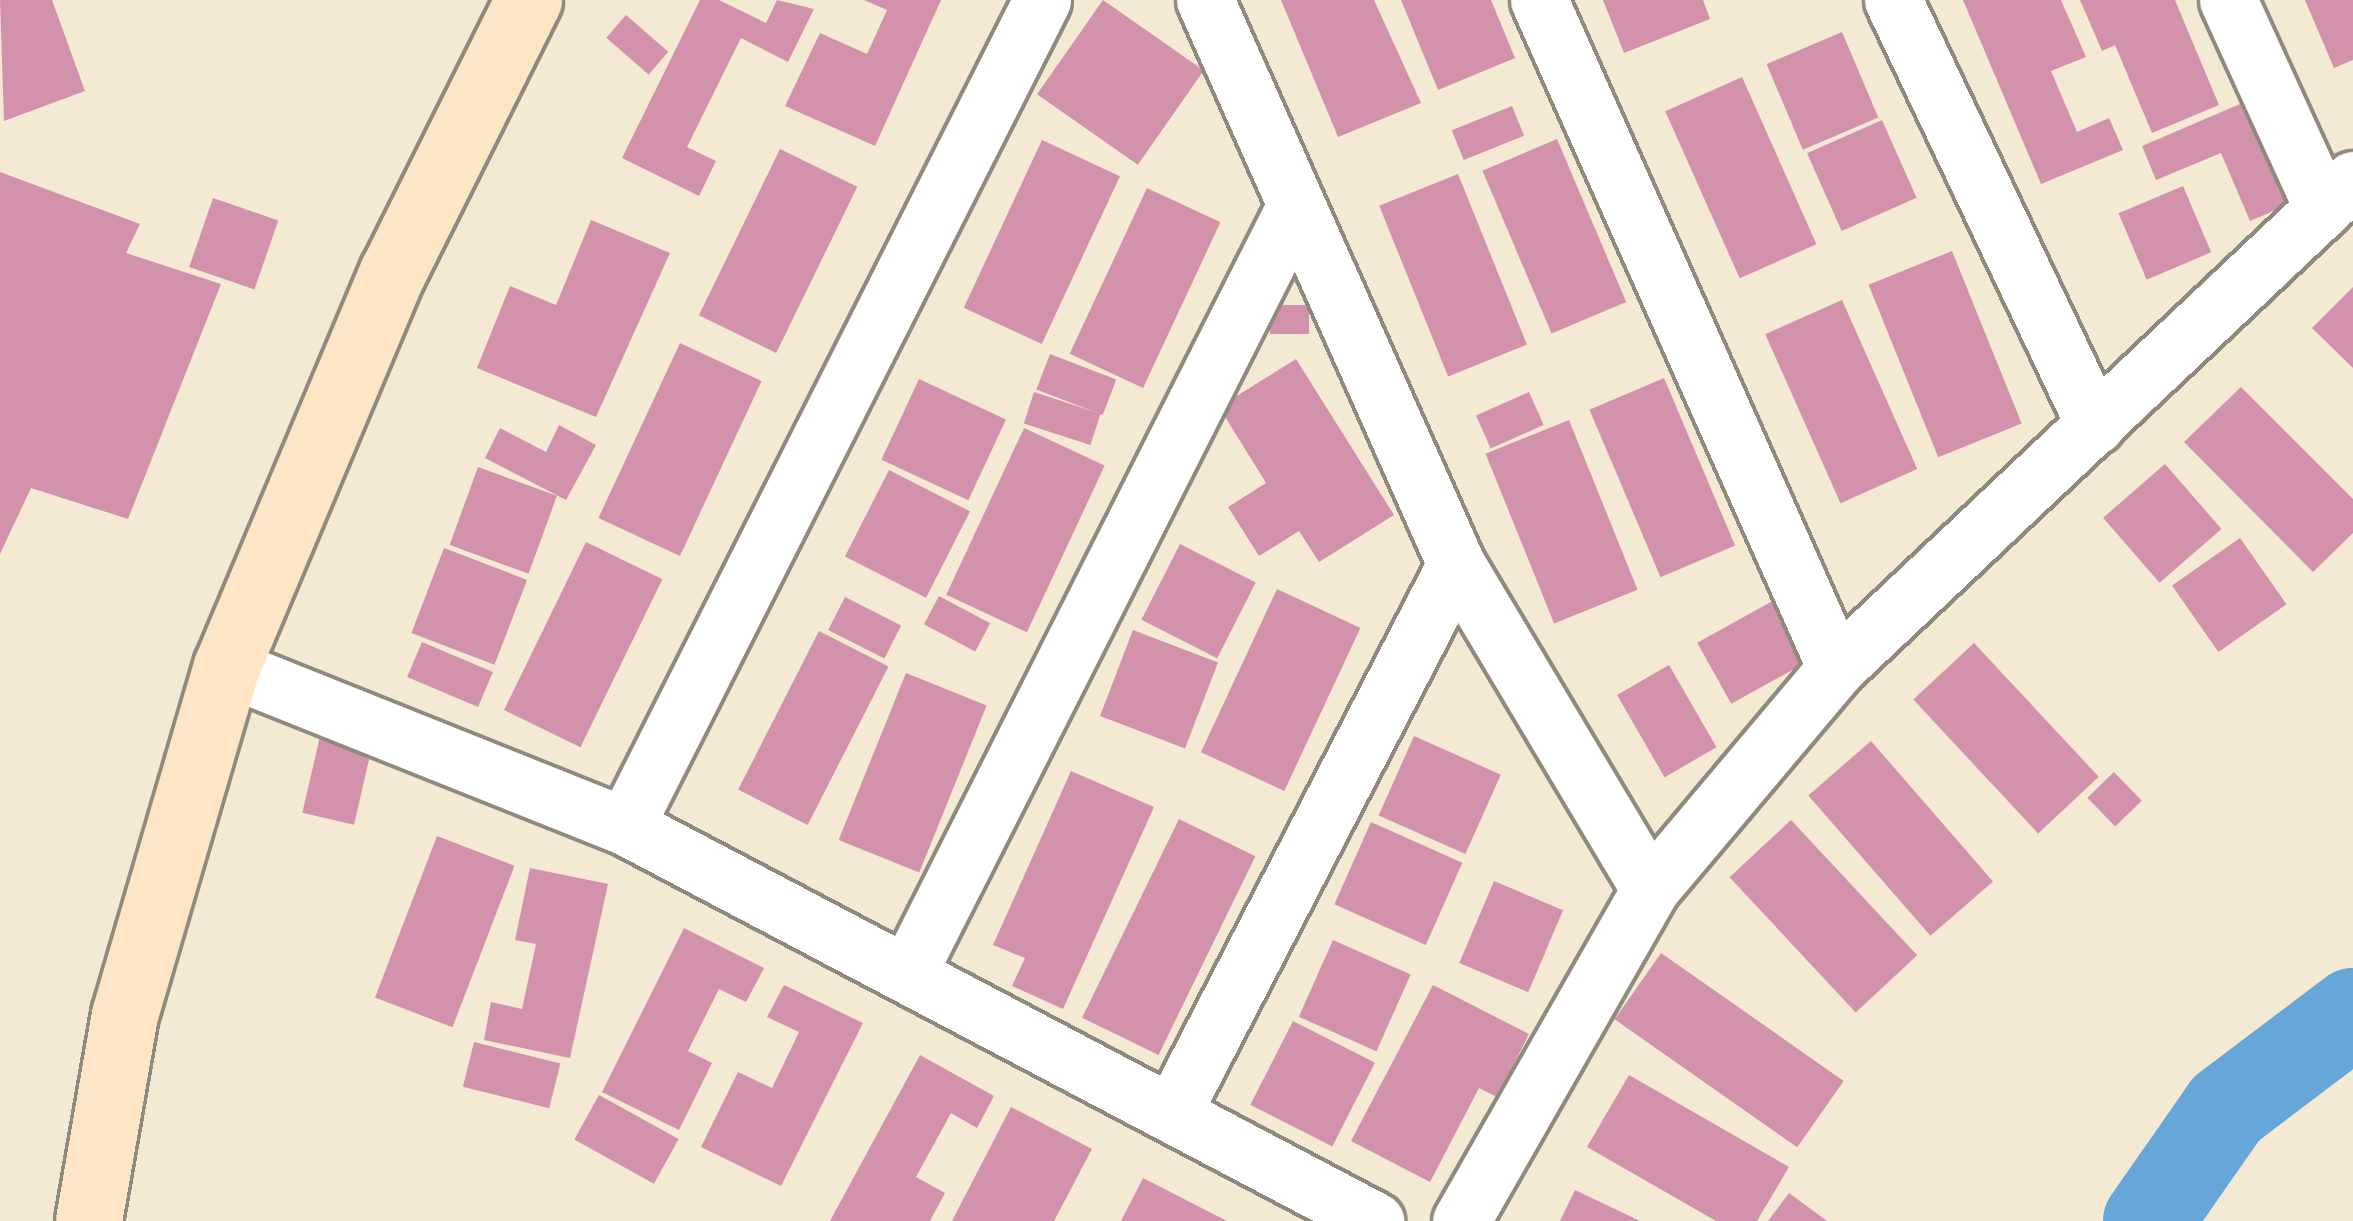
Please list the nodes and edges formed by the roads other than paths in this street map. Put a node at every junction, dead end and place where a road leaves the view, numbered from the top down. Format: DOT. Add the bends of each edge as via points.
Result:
graph roads {
  1 [pos="529,0"];
  2 [pos="1042,0"];
  3 [pos="1205,0"];
  4 [pos="1539,0"];
  5 [pos="1893,0"];
  6 [pos="2228,0"];
  7 [pos="2338,194"];
  8 [pos="1294,209"];
  9 [pos="2095,426"];
  10 [pos="1456,564"];
  11 [pos="227,667"];
  12 [pos="1835,668"];
  13 [pos="625,826"];
  14 [pos="1651,889"];
  15 [pos="907,974"];
  16 [pos="1172,1113"];
  17 [pos="89,1221"];
  18 [pos="1375,1221"];
  19 [pos="1461,1221"];
  1 -- 11 [label="street" via="394,273"];
  2 -- 13 [label="street"];
  3 -- 8 [label="street"];
  4 -- 12 [label="street"];
  5 -- 9 [label="street"];
  6 -- 7 [label="street"];
  7 -- 9 [label="street"];
  8 -- 10 [label="street"];
  8 -- 15 [label="street"];
  9 -- 12 [label="street"];
  10 -- 14 [label="street"];
  10 -- 16 [label="street"];
  11 -- 13 [label="street"];
  11 -- 17 [label="street" via="125,1016"];
  12 -- 14 [label="street"];
  13 -- 15 [label="street"];
  14 -- 19 [label="street"];
  15 -- 16 [label="street"];
  16 -- 18 [label="street"];
}
